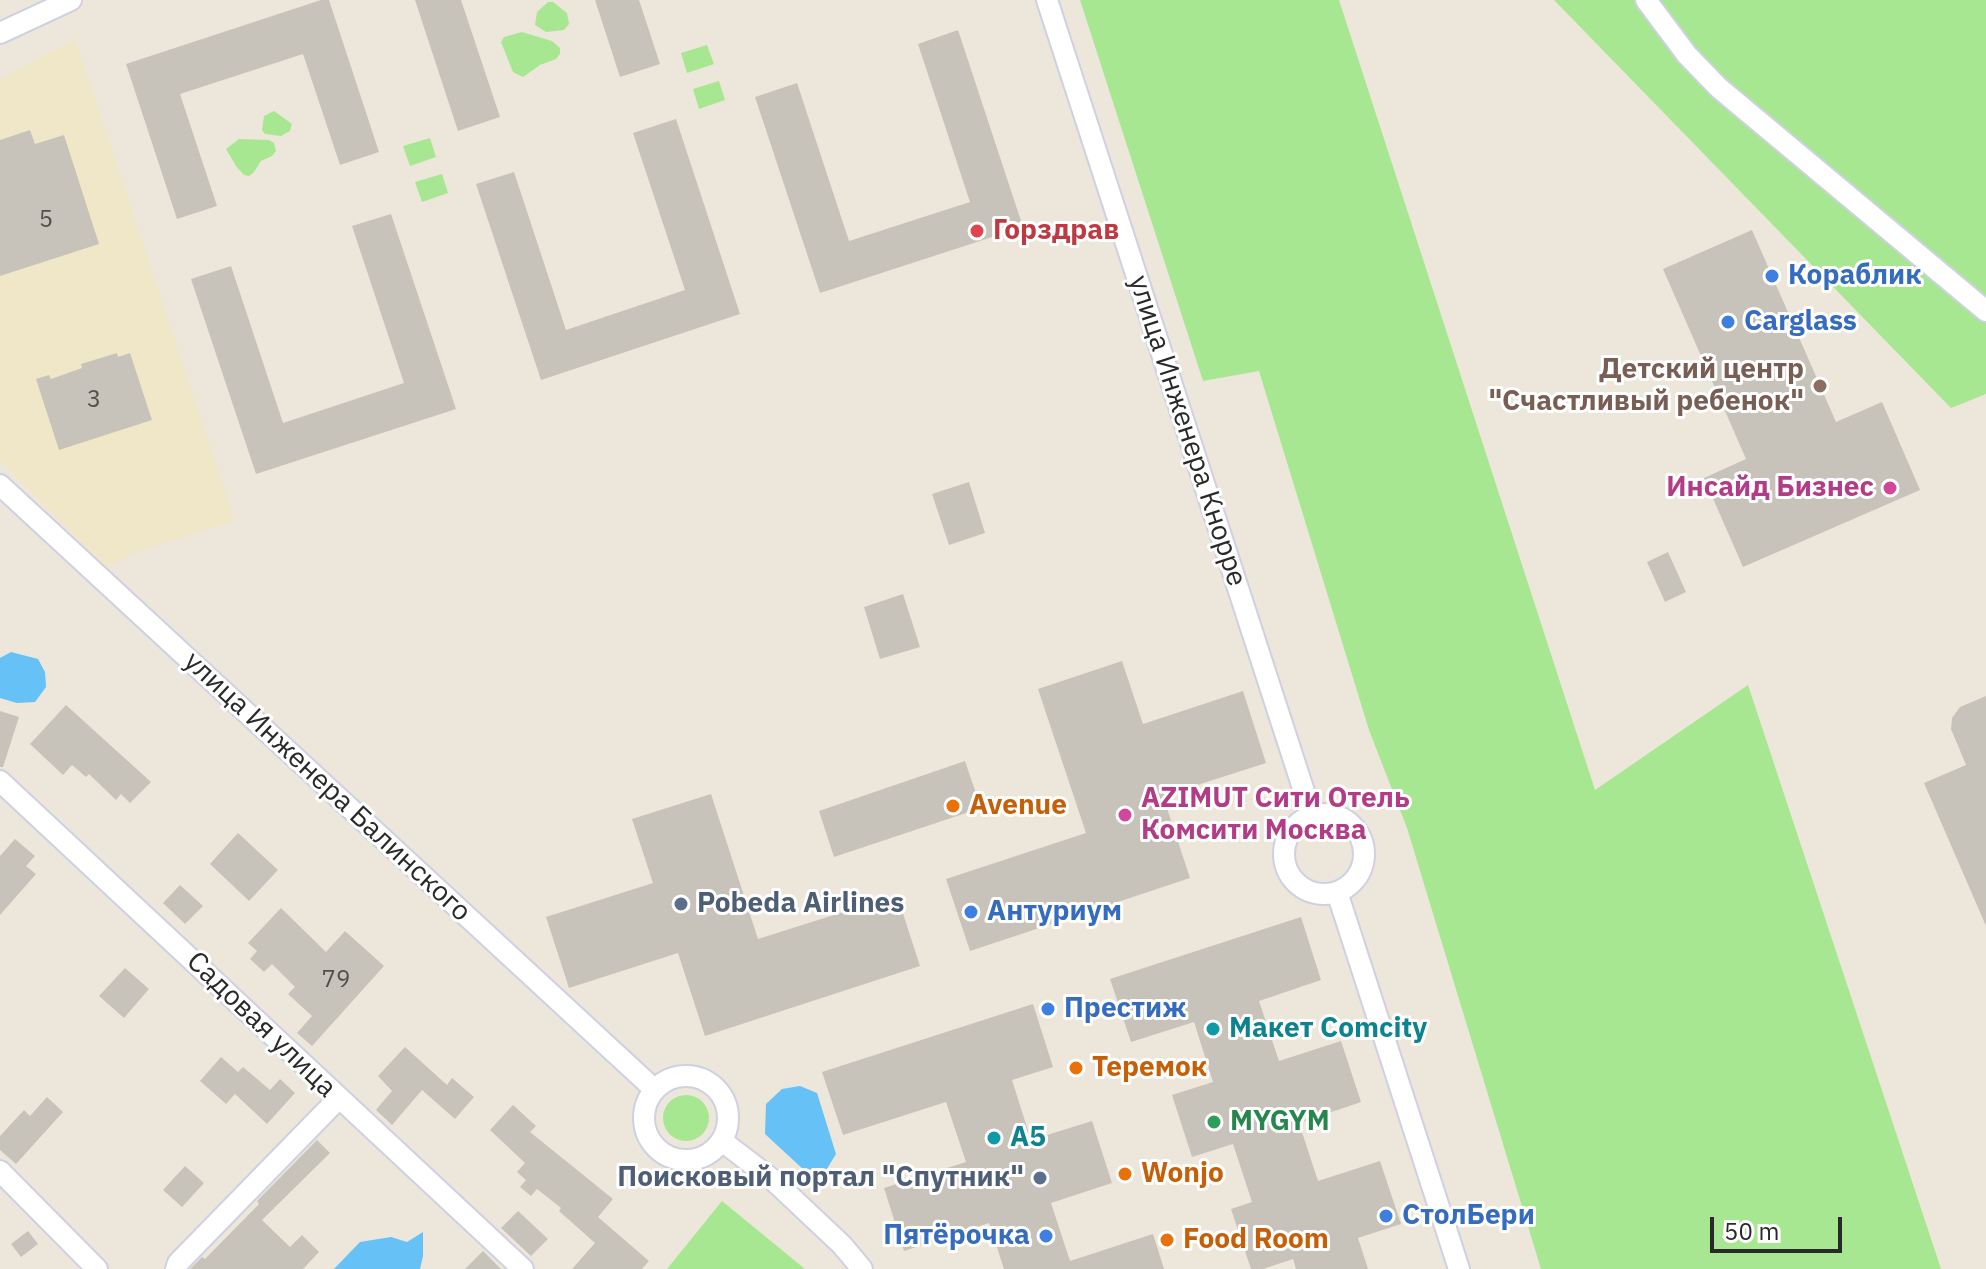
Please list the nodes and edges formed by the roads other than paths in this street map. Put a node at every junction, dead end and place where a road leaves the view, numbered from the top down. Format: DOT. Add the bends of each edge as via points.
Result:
graph roads {
  1 [pos="71,0"];
  2 [pos="1047,0"];
  3 [pos="1646,0"];
  4 [pos="0,33"];
  5 [pos="1986,311"];
  6 [pos="0,485"];
  7 [pos="0,781"];
  8 [pos="1312,816"];
  9 [pos="1337,892"];
  10 [pos="655,1090"];
  11 [pos="338,1099"];
  12 [pos="722,1141"];
  13 [pos="0,1171"];
  14 [pos="97,1269"];
  15 [pos="176,1269"];
  16 [pos="523,1269"];
  17 [pos="862,1269"];
  18 [pos="1459,1269"];
  1 -- 4 [label="street"];
  2 -- 8 [label="street, улица Инженера Кнорре"];
  3 -- 5 [label="street" via="1719,88"];
  6 -- 10 [label="street, улица Инженера Балинского"];
  7 -- 11 [label="street, Садовая улица"];
  8 -- 9 [label="street" via="1346,821 1361,840 1362,865"];
  8 -- 9 [label="street" via="1289,834 1284,862 1289,875 1310,892"];
  9 -- 18 [label="street"];
  10 -- 12 [label="street" via="673,1078 688,1076 715,1087 728,1112"];
  10 -- 12 [label="street" via="644,1116 658,1149 670,1157 692,1159"];
  11 -- 15 [label="street"];
  11 -- 16 [label="street, Садовая улица"];
  12 -- 17 [label="street" via="773,1180"];
  13 -- 14 [label="street"];
}
